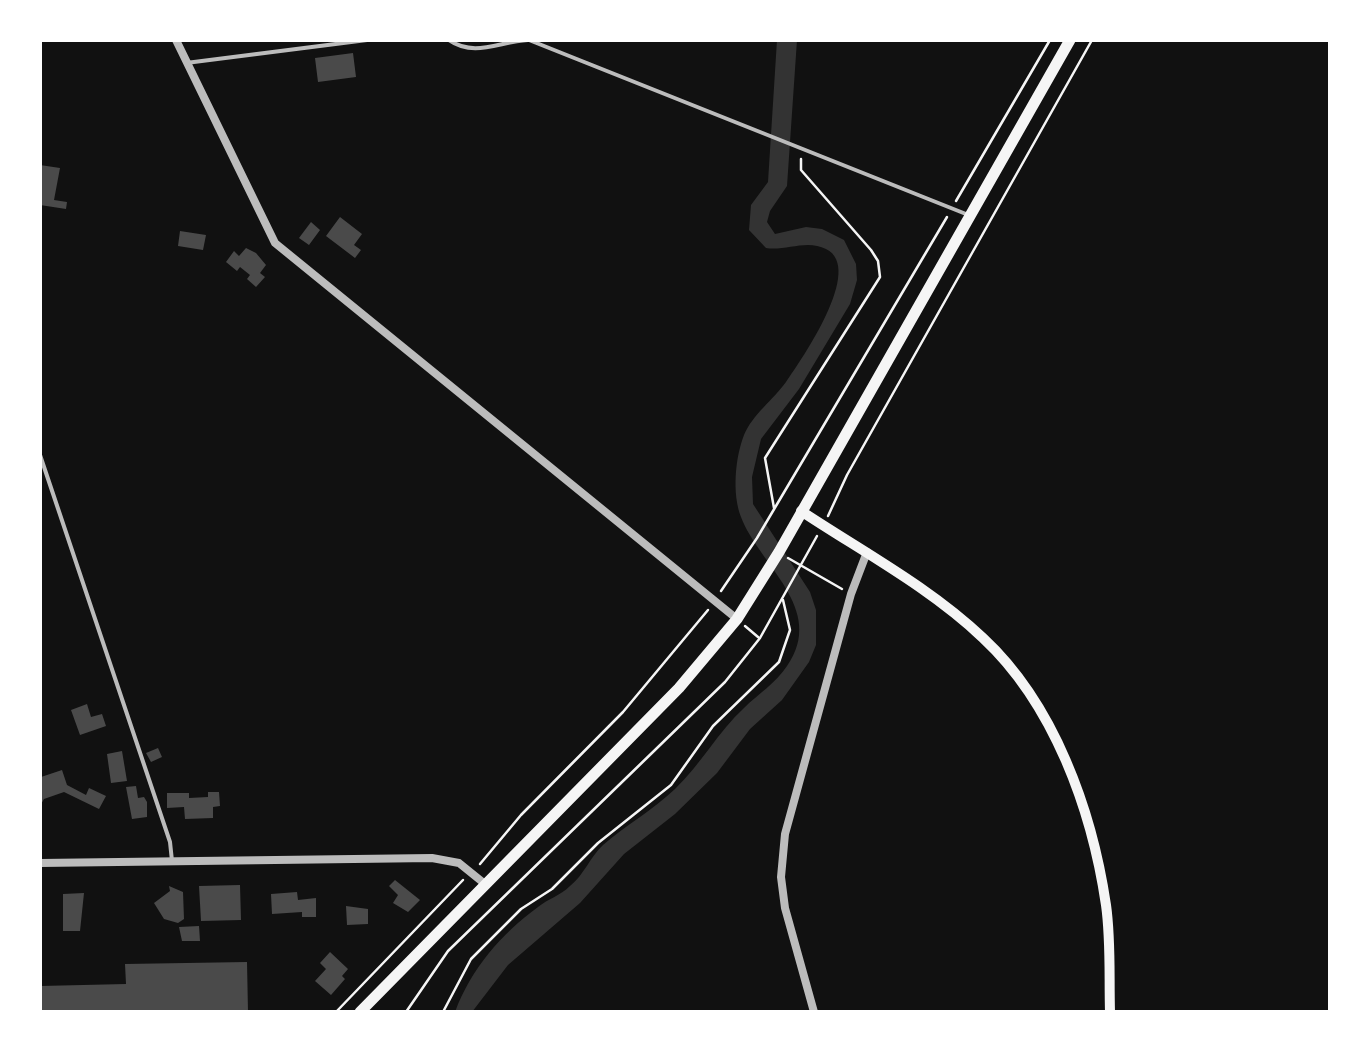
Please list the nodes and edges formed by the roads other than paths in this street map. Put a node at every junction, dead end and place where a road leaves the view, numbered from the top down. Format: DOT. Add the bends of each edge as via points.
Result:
graph roads {
  1 [pos="176,40"];
  2 [pos="368,40"];
  3 [pos="450,40"];
  4 [pos="529,40"];
  5 [pos="1070,40"];
  6 [pos="186,62"];
  7 [pos="969,216"];
  8 [pos="40,455"];
  9 [pos="801,512"];
  10 [pos="867,552"];
  11 [pos="737,618"];
  12 [pos="172,861"];
  13 [pos="40,863"];
  14 [pos="486,884"];
  15 [pos="360,1012"];
  16 [pos="814,1012"];
  17 [pos="1110,1012"];
  1 -- 6 [label="street"];
  2 -- 6 [label="lane"];
  3 -- 4 [label="lane" via="474,50"];
  4 -- 7 [label="lane"];
  5 -- 7 [label="main road"];
  6 -- 11 [label="street" via="275,243"];
  7 -- 9 [label="main road"];
  8 -- 12 [label="lane"];
  9 -- 10 [label="main road"];
  9 -- 11 [label="main road"];
  10 -- 16 [label="street" via="792,800 781,878"];
  10 -- 17 [label="main road" via="986,640 1027,688 1060,747 1091,833 1106,905"];
  11 -- 14 [label="main road" via="679,688"];
  12 -- 13 [label="street"];
  12 -- 14 [label="street" via="432,858 459,863"];
  14 -- 15 [label="main road"];
}
